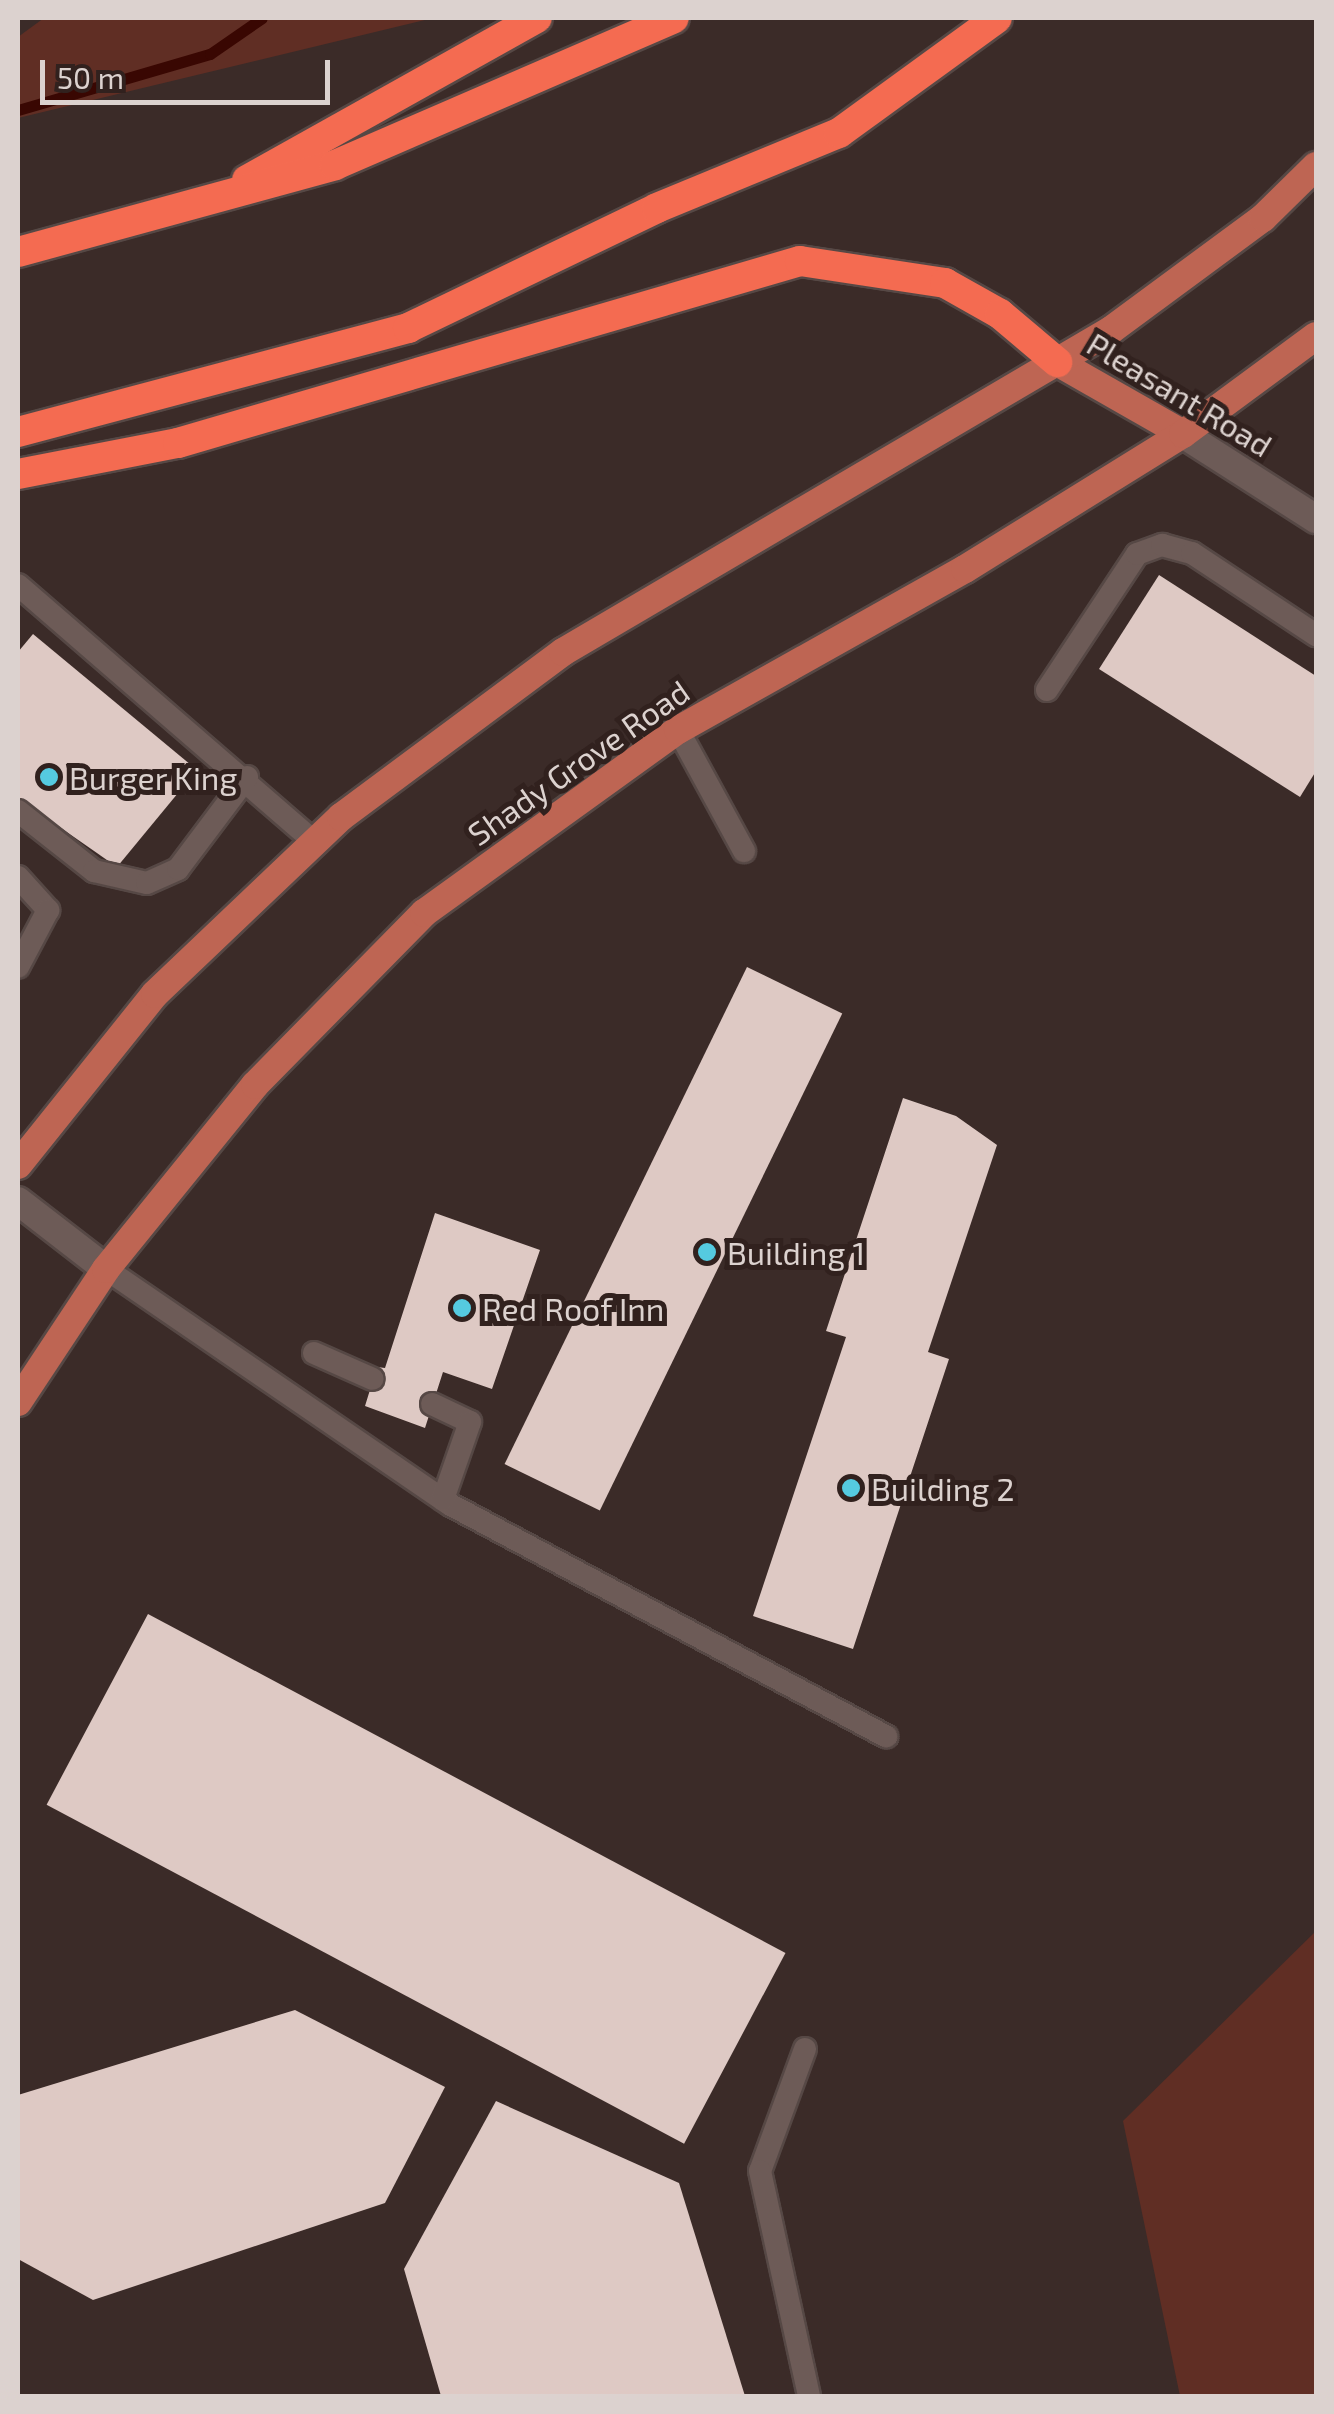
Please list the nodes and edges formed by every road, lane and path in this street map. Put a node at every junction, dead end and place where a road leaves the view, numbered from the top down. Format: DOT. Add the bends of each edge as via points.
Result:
graph roads {
  1 [pos="537,18"];
  2 [pos="674,18"];
  3 [pos="997,18"];
  4 [pos="1316,166"];
  5 [pos="191,211"];
  6 [pos="18,252"];
  7 [pos="1316,336"];
  8 [pos="1057,362"];
  9 [pos="18,432"];
  10 [pos="1183,434"];
  11 [pos="18,474"];
  12 [pos="1316,519"];
  13 [pos="23,598"];
  14 [pos="1316,635"];
  15 [pos="1047,690"];
  16 [pos="678,730"];
  17 [pos="247,777"];
  18 [pos="18,812"];
  19 [pos="312,840"];
  20 [pos="744,851"];
  21 [pos="27,884"];
  22 [pos="18,967"];
  23 [pos="18,1164"];
  24 [pos="18,1201"];
  25 [pos="106,1269"];
  26 [pos="314,1353"];
  27 [pos="374,1380"];
  28 [pos="18,1402"];
  29 [pos="432,1404"];
  30 [pos="444,1500"];
  31 [pos="886,1736"];
  32 [pos="805,2049"];
  33 [pos="809,2396"];
  1 -- 5 [label="highway"];
  2 -- 5 [label="highway" via="336,165"];
  3 -- 9 [label="highway" via="839,133 657,208 408,328"];
  4 -- 8 [label="main road" via="1263,218"];
  5 -- 6 [label="highway"];
  7 -- 10 [label="main road, Shady Grove Road"];
  8 -- 10 [label="main road, Pleasant Road"];
  8 -- 11 [label="highway" via="1000,314 945,283 800,261 178,443"];
  8 -- 19 [label="main road" via="564,652"];
  10 -- 12 [label="street, Pleasant Road"];
  10 -- 16 [label="main road, Shady Grove Road" via="965,569"];
  13 -- 17 [label="lane"];
  14 -- 15 [label="lane" via="1192,553 1162,545 1137,554"];
  16 -- 20 [label="lane"];
  16 -- 25 [label="main road, Shady Grove Road" via="424,913 256,1085"];
  17 -- 18 [label="lane" via="178,868 148,883 94,871"];
  17 -- 19 [label="lane"];
  19 -- 23 [label="main road" via="156,994"];
  21 -- 22 [label="lane" via="46,922"];
  24 -- 25 [label="street"];
  25 -- 28 [label="main road, Shady Grove Road"];
  25 -- 30 [label="lane"];
  26 -- 27 [label="lane"];
  29 -- 30 [label="lane" via="470,1422"];
  30 -- 31 [label="lane"];
  32 -- 33 [label="lane" via="760,2171"];
}
